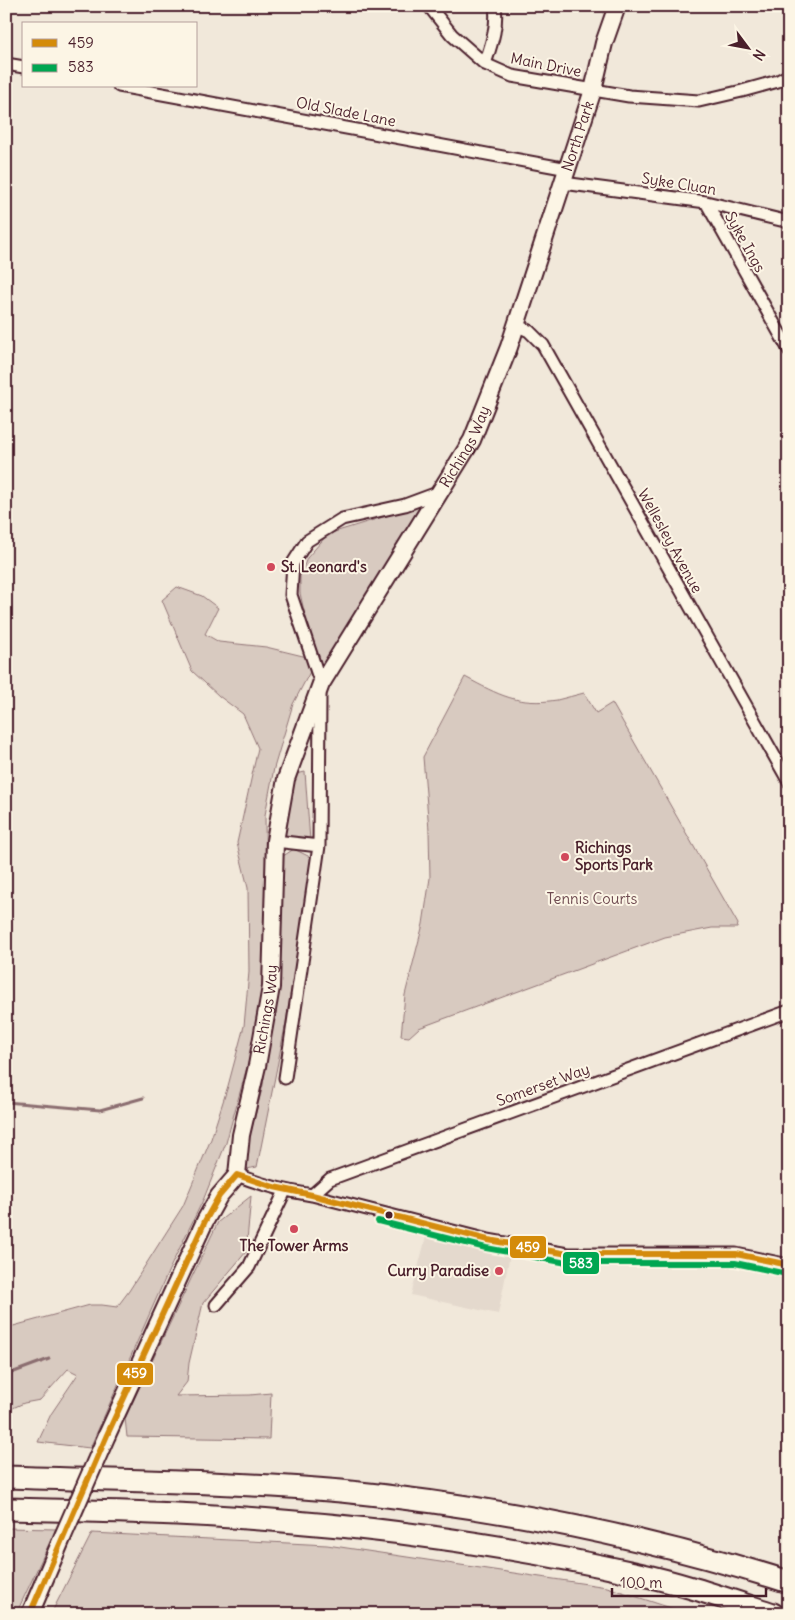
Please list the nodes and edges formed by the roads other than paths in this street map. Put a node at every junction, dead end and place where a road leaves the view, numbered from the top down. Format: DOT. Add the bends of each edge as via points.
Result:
graph roads {
  1 [pos="428,6"];
  2 [pos="496,6"];
  3 [pos="617,6"];
  4 [pos="6,64"];
  5 [pos="485,64"];
  6 [pos="22,67"];
  7 [pos="789,75"];
  8 [pos="129,88"];
  9 [pos="593,90"];
  10 [pos="566,176"];
  11 [pos="706,202"];
  12 [pos="789,222"];
  13 [pos="516,325"];
  14 [pos="789,350"];
  15 [pos="440,492"];
  16 [pos="320,686"];
  17 [pos="789,782"];
  18 [pos="275,841"];
  19 [pos="319,846"];
  20 [pos="789,1010"];
  21 [pos="285,1078"];
  22 [pos="237,1175"];
  23 [pos="285,1190"];
  24 [pos="312,1195"];
  25 [pos="789,1265"];
  26 [pos="216,1305"];
  27 [pos="6,1477"];
  28 [pos="6,1508"];
  29 [pos="789,1582"];
  30 [pos="30,1614"];
  31 [pos="773,1614"];
  1 -- 5 [label="street, Main Drive" via="452,35"];
  2 -- 5 [label="street" via="494,39"];
  3 -- 9 [label="street, North Park"];
  4 -- 6 [label="street"];
  5 -- 9 [label="street, Main Drive" via="512,76"];
  7 -- 9 [label="street, Main Drive" via="742,92 699,101"];
  8 -- 10 [label="street, Old Slade Lane"];
  9 -- 10 [label="street, North Park"];
  10 -- 11 [label="street, Syke Cluan"];
  10 -- 13 [label="street, Richings Way"];
  11 -- 12 [label="street, Syke Cluan"];
  11 -- 14 [label="street, Syke Ings"];
  13 -- 15 [label="street, Richings Way" via="472,440"];
  13 -- 17 [label="street, Wellesley Avenue" via="529,331 543,345"];
  15 -- 16 [label="street, Richings Way"];
  15 -- 16 [label="street" via="405,505 342,519 307,541 293,564 291,595"];
  16 -- 18 [label="street, Richings Way" via="286,779"];
  16 -- 19 [label="street, Richings Way"];
  18 -- 19 [label="street"];
  18 -- 22 [label="street, Richings Way" via="270,987 241,1135"];
  19 -- 21 [label="street, Richings Way"];
  20 -- 24 [label="street, Somerset Way" via="330,1179"];
  22 -- 23 [label="street"];
  22 -- 30 [label="street, bridge" via="219,1196 205,1221"];
  23 -- 24 [label="street"];
  23 -- 26 [label="street" via="249,1267"];
  24 -- 25 [label="street" via="488,1240 568,1254 736,1254"];
  27 -- 29 [label="highway" via="217,1483 340,1491 420,1501 537,1518 628,1537"];
  28 -- 31 [label="highway" via="282,1521 452,1540 636,1573"];
}
